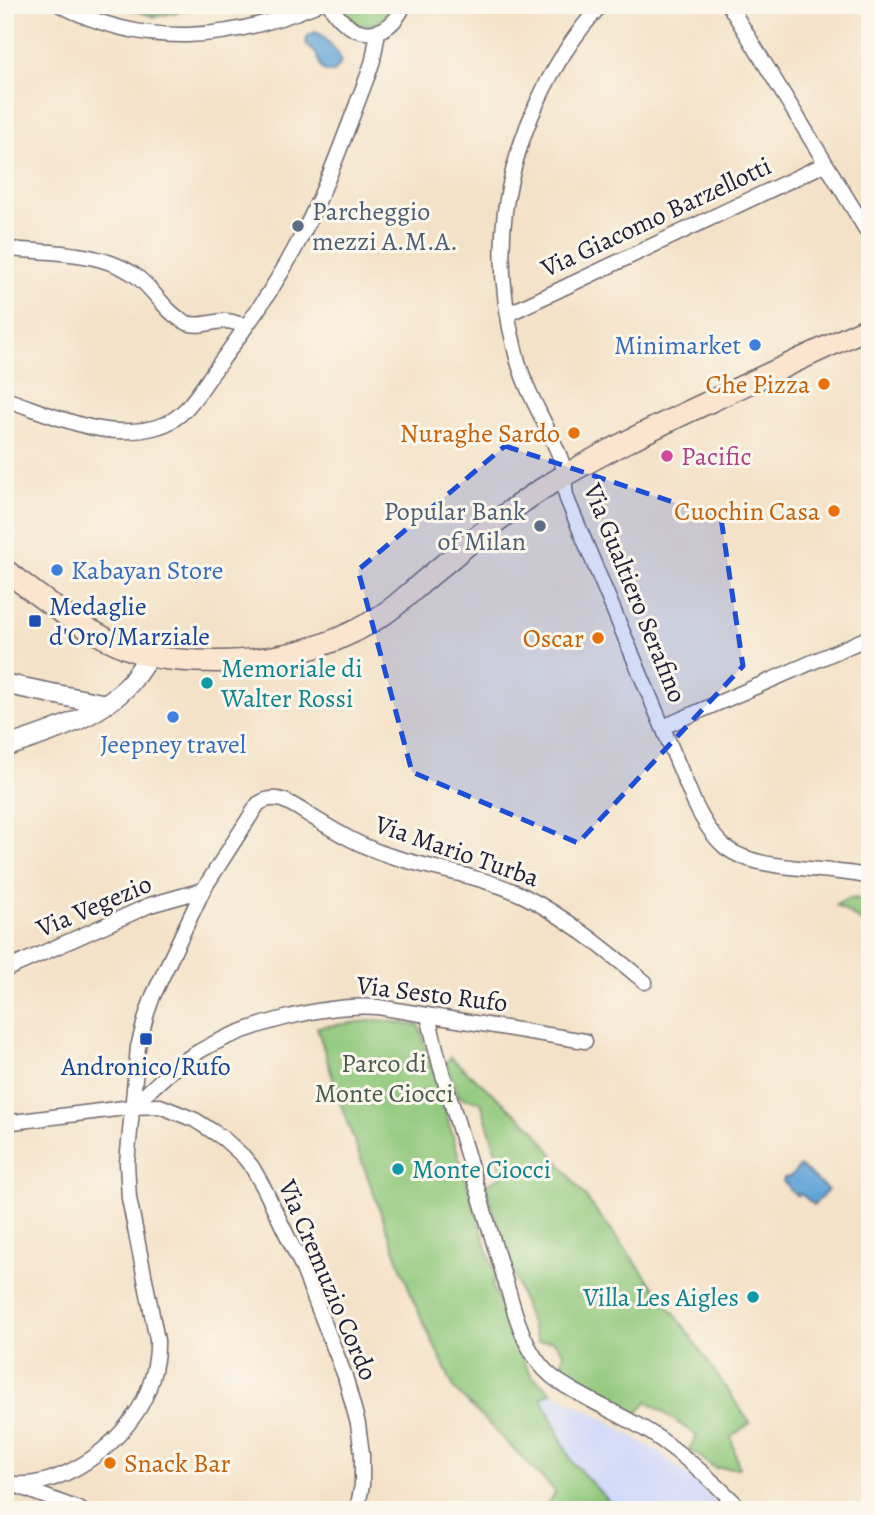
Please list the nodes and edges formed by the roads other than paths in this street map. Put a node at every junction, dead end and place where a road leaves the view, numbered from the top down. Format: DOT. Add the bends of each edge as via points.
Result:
graph roads {
  1 [pos="60,5"];
  2 [pos="316,5"];
  3 [pos="330,5"];
  4 [pos="404,5"];
  5 [pos="601,5"];
  6 [pos="729,5"];
  7 [pos="378,32"];
  8 [pos="825,164"];
  9 [pos="870,236"];
  10 [pos="5,249"];
  11 [pos="508,314"];
  12 [pos="245,326"];
  13 [pos="870,327"];
  14 [pos="5,399"];
  15 [pos="564,476"];
  16 [pos="5,570"];
  17 [pos="870,637"];
  18 [pos="149,656"];
  19 [pos="5,684"];
  20 [pos="104,704"];
  21 [pos="663,727"];
  22 [pos="5,747"];
  23 [pos="870,877"];
  24 [pos="203,890"];
  25 [pos="5,970"];
  26 [pos="645,982"];
  27 [pos="428,1016"];
  28 [pos="585,1041"];
  29 [pos="132,1107"];
  30 [pos="5,1123"];
  31 [pos="7,1483"];
  32 [pos="81,1510"];
  33 [pos="358,1510"];
  34 [pos="742,1510"];
  1 -- 2 [label="street" via="110,25 202,36 240,30"];
  3 -- 7 [label="street" via="354,29"];
  4 -- 7 [label="street" via="394,21"];
  5 -- 11 [label="street, Via Gualtiero Serafino" via="548,81 521,149 503,236"];
  6 -- 8 [label="street"];
  7 -- 12 [label="street" via="373,60 320,197 288,261"];
  8 -- 9 [label="street"];
  8 -- 11 [label="street, Via Giacomo Barzellotti"];
  10 -- 12 [label="street" via="109,262 136,276 184,322 200,326 225,321"];
  11 -- 15 [label="street, Via Gualtiero Serafino" via="521,370 562,461"];
  12 -- 14 [label="street" via="193,399 178,417 163,425 105,430"];
  13 -- 15 [label="main road" via="628,440"];
  15 -- 18 [label="main road" via="515,508 383,614 346,635 295,653 241,662"];
  15 -- 21 [label="street, Via Gualtiero Serafino" via="567,499"];
  16 -- 18 [label="main road" via="78,623"];
  17 -- 21 [label="street"];
  18 -- 20 [label="street" via="131,682"];
  19 -- 20 [label="street"];
  20 -- 22 [label="street" via="60,728"];
  21 -- 23 [label="street, Via Gualtiero Serafino" via="700,815 727,849 752,861"];
  24 -- 25 [label="street, Via Vegezio" via="150,905"];
  24 -- 26 [label="street, Via Mario Turba" via="256,806 282,798 358,844 522,895 592,939"];
  24 -- 29 [label="street" via="147,1013"];
  27 -- 28 [label="street, Via Sesto Rufo"];
  27 -- 29 [label="street, Via Sesto Rufo" via="355,1007 247,1030 195,1053"];
  27 -- 34 [label="street" via="515,1313 534,1357 557,1381 674,1449"];
  29 -- 30 [label="street, Via Cremuzio Cordo"];
  29 -- 31 [label="street" via="127,1175 156,1330 158,1349 152,1378 134,1417 101,1451 58,1476"];
  29 -- 33 [label="street, Via Cremuzio Cordo" via="160,1106 195,1120 236,1149 252,1167 301,1264 345,1377 362,1454"];
  31 -- 32 [label="street"];
}
